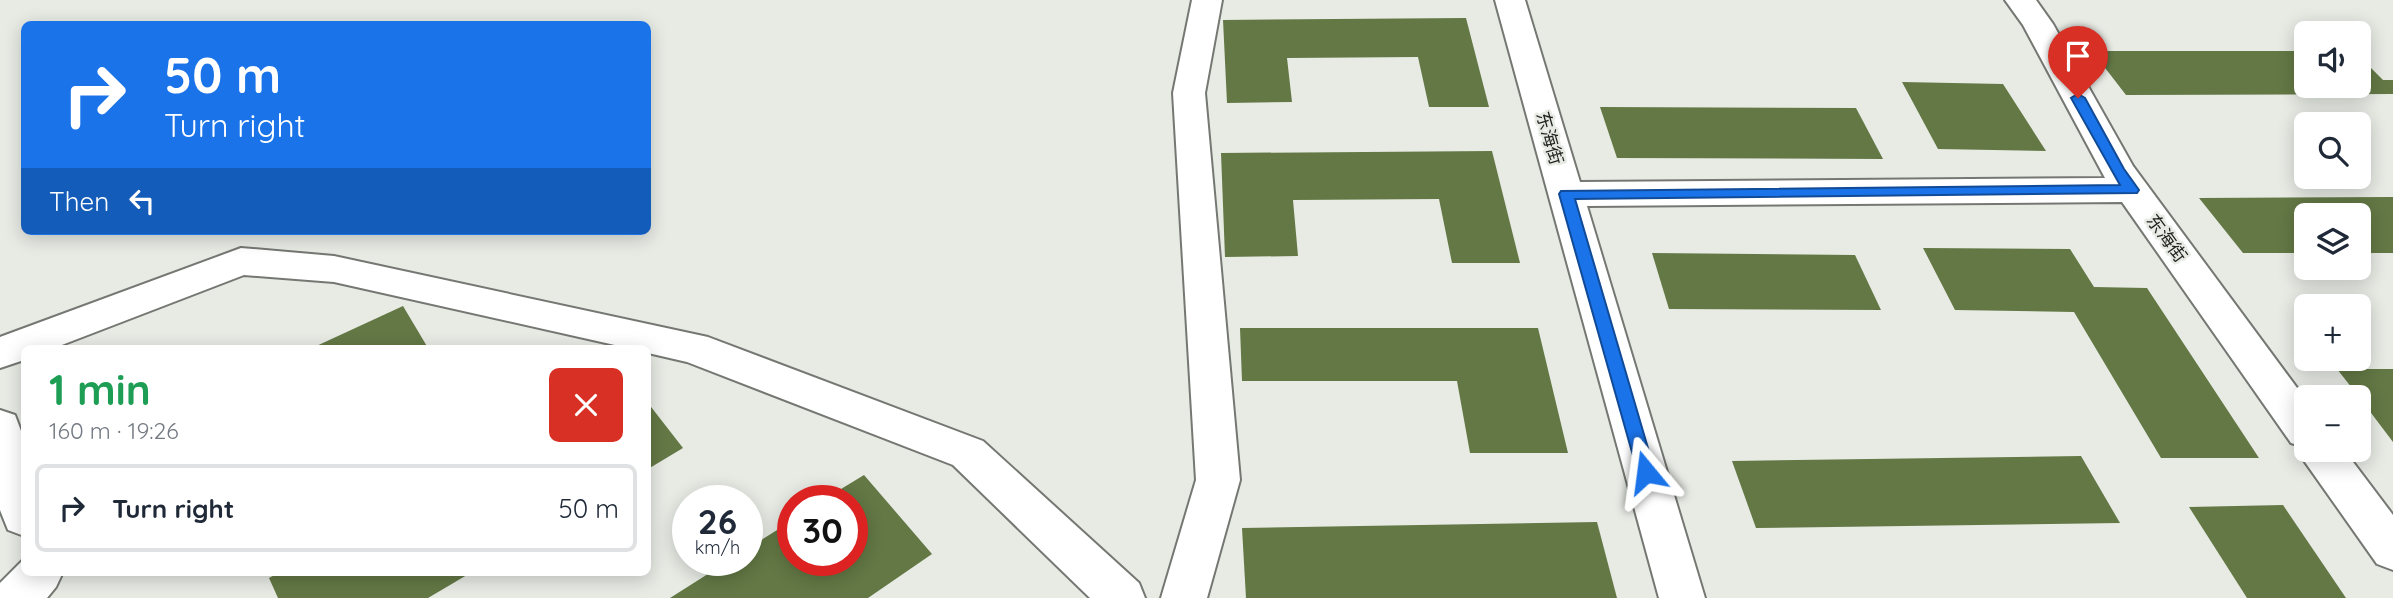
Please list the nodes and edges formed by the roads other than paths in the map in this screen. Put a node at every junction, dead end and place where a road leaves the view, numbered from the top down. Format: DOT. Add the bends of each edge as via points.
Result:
graph roads {
  1 [pos="1207,0"];
  2 [pos="1510,0"];
  3 [pos="2020,0"];
  4 [pos="2132,190"];
  5 [pos="1566,194"];
  6 [pos="23,345"];
  7 [pos="21,346"];
  8 [pos="0,354"];
  9 [pos="2294,414"];
  10 [pos="0,427"];
  11 [pos="2329,462"];
  12 [pos="21,506"];
  13 [pos="2393,551"];
  14 [pos="37,576"];
  15 [pos="41,576"];
  16 [pos="17,598"];
  17 [pos="48,598"];
  18 [pos="1122,598"];
  19 [pos="1184,598"];
  20 [pos="1682,598"];
  1 -- 19 [label="street" via="1189,93 1218,480"];
  2 -- 5 [label="street, 东海街"];
  3 -- 4 [label="street, 东海街"];
  4 -- 5 [label="street"];
  4 -- 9 [label="street, 东海街"];
  5 -- 20 [label="street, 东海街"];
  6 -- 18 [label="street" via="241,261 334,269 694,348 968,453"];
  7 -- 8 [label="street"];
  10 -- 12 [label="street"];
  11 -- 13 [label="street"];
  14 -- 16 [label="street"];
  15 -- 17 [label="street"];
}
